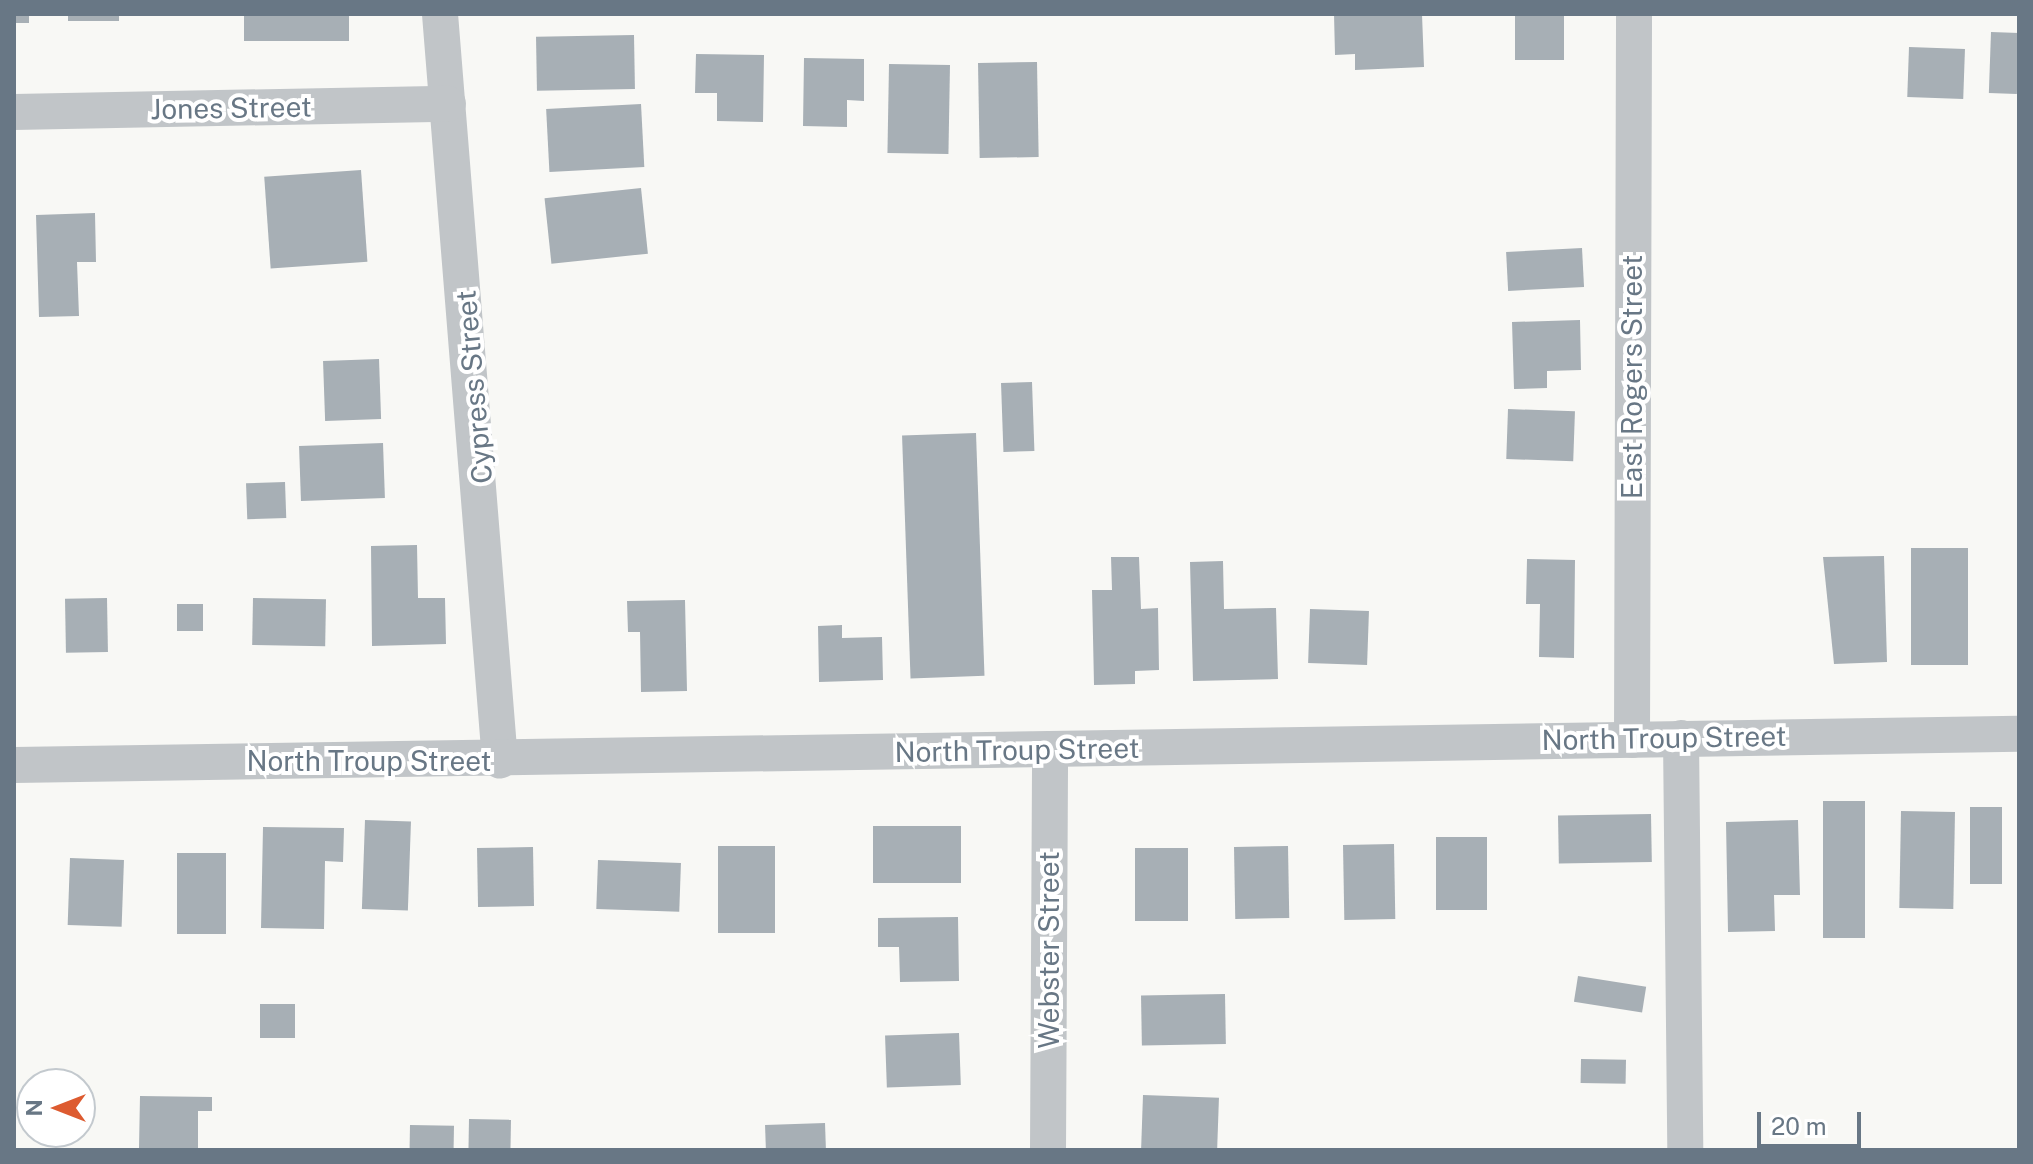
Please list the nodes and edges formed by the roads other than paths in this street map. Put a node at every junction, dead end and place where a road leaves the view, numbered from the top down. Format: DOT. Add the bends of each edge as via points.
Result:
graph roads {
  1 [pos="440,14"];
  2 [pos="1634,14"];
  3 [pos="448,104"];
  4 [pos="14,112"];
  5 [pos="2019,734"];
  6 [pos="1681,738"];
  7 [pos="1632,740"];
  8 [pos="1050,750"];
  9 [pos="500,761"];
  10 [pos="14,765"];
  11 [pos="1048,1150"];
  12 [pos="1685,1150"];
  1 -- 3 [label="street, Cypress Street"];
  2 -- 7 [label="street, East Rogers Street"];
  3 -- 4 [label="street, Jones Street"];
  3 -- 9 [label="street, Cypress Street"];
  5 -- 6 [label="street, North Troup Street"];
  6 -- 7 [label="street, North Troup Street"];
  6 -- 12 [label="street"];
  7 -- 8 [label="street, North Troup Street"];
  8 -- 9 [label="street, North Troup Street"];
  8 -- 11 [label="street, Webster Street"];
  9 -- 10 [label="street, North Troup Street"];
}
